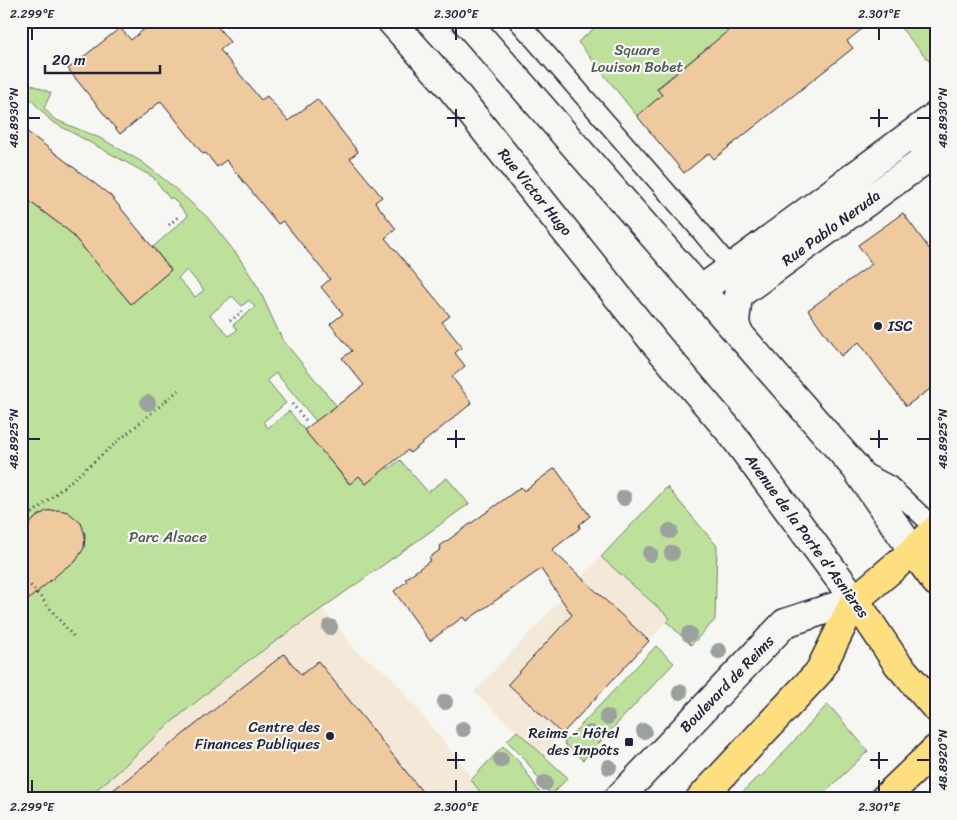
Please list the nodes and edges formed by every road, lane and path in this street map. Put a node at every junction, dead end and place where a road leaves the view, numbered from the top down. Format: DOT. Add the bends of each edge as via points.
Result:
graph roads {
  1 [pos="391,21"];
  2 [pos="466,21"];
  3 [pos="518,21"];
  4 [pos="936,116"];
  5 [pos="936,124"];
  6 [pos="179,216"];
  7 [pos="169,225"];
  8 [pos="731,268"];
  9 [pos="700,290"];
  10 [pos="738,295"];
  11 [pos="244,310"];
  12 [pos="230,321"];
  13 [pos="738,333"];
  14 [pos="675,366"];
  15 [pos="180,389"];
  16 [pos="292,404"];
  17 [pos="308,423"];
  18 [pos="855,468"];
  19 [pos="21,523"];
  20 [pos="936,529"];
  21 [pos="913,551"];
  22 [pos="21,574"];
  23 [pos="936,582"];
  24 [pos="855,600"];
  25 [pos="73,636"];
  26 [pos="936,708"];
  27 [pos="936,750"];
  28 [pos="618,799"];
  29 [pos="700,799"];
  30 [pos="884,799"];
  1 -- 14 [label="main road, Rue Victor Hugo" via="452,89"];
  2 -- 9 [label="main road"];
  3 -- 8 [label="lane"];
  4 -- 8 [label="main road, Rue Pablo Neruda"];
  5 -- 10 [label="main road, Rue Pablo Neruda" via="922,162"];
  6 -- 7 [label="path"];
  8 -- 9 [label="main road, Rue Pablo Neruda"];
  8 -- 10 [label="lane"];
  9 -- 13 [label="main road"];
  10 -- 13 [label="main road" via="735,322"];
  11 -- 12 [label="path"];
  13 -- 18 [label="main road"];
  14 -- 24 [label="main road, Avenue de la Porte d'Asnières" via="732,434"];
  15 -- 19 [label="path"];
  16 -- 17 [label="path"];
  18 -- 20 [label="lane" via="889,485"];
  18 -- 21 [label="main road"];
  20 -- 21 [label="main road"];
  21 -- 23 [label="main road"];
  21 -- 24 [label="main road"];
  22 -- 25 [label="path"];
  24 -- 26 [label="main road, Avenue de la Porte d'Asnières" via="897,663"];
  24 -- 28 [label="main road, Boulevard de Reims" via="785,623"];
  24 -- 29 [label="main road" via="819,672"];
  27 -- 30 [label="main road"];
}
